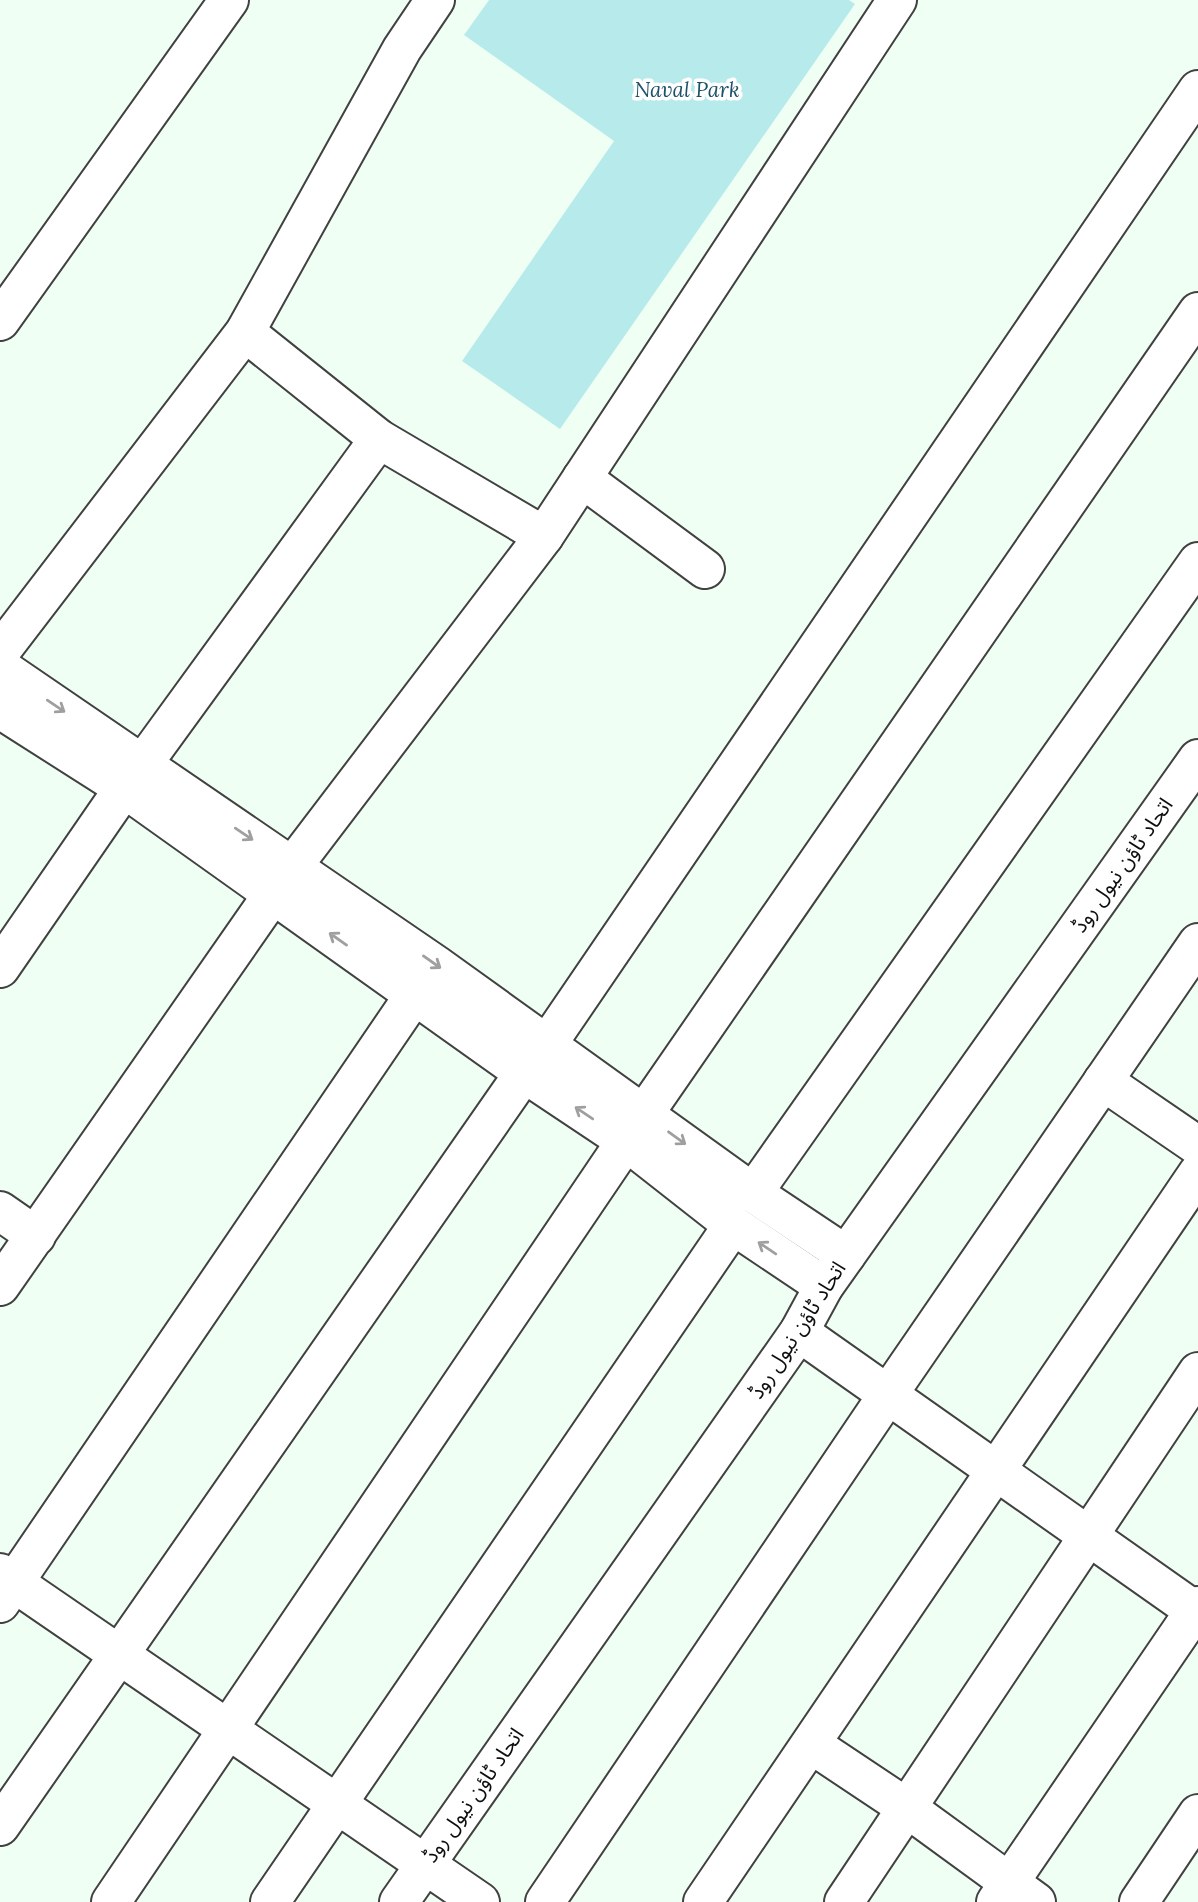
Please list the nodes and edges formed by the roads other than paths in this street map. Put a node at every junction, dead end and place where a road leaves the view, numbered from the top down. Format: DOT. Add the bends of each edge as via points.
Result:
graph roads {
  1 [pos="229,0"];
  2 [pos="435,0"];
  3 [pos="897,0"];
  4 [pos="1198,90"];
  5 [pos="1198,312"];
  6 [pos="0,321"];
  7 [pos="245,332"];
  8 [pos="379,439"];
  9 [pos="582,478"];
  10 [pos="544,536"];
  11 [pos="1198,562"];
  12 [pos="705,569"];
  13 [pos="0,652"];
  14 [pos="0,667"];
  15 [pos="0,709"];
  16 [pos="1198,759"];
  17 [pos="133,777"];
  18 [pos="283,880"];
  19 [pos="1198,943"];
  20 [pos="0,968"];
  21 [pos="415,994"];
  22 [pos="535,1059"];
  23 [pos="1103,1081"];
  24 [pos="635,1127"];
  25 [pos="1198,1146"];
  26 [pos="1198,1173"];
  27 [pos="753,1193"];
  28 [pos="0,1211"];
  29 [pos="733,1225"];
  30 [pos="36,1236"];
  31 [pos="846,1255"];
  32 [pos="0,1286"];
  33 [pos="824,1286"];
  34 [pos="799,1332"];
  35 [pos="1198,1372"];
  36 [pos="888,1393"];
  37 [pos="996,1471"];
  38 [pos="1090,1537"];
  39 [pos="5,1586"];
  40 [pos="1197,1610"];
  41 [pos="120,1654"];
  42 [pos="229,1729"];
  43 [pos="811,1744"];
  44 [pos="337,1803"];
  45 [pos="907,1808"];
  46 [pos="1198,1814"];
  47 [pos="0,1826"];
  48 [pos="425,1863"];
  49 [pos="1013,1896"];
  50 [pos="111,1902"];
  51 [pos="270,1902"];
  52 [pos="399,1902"];
  53 [pos="480,1902"];
  54 [pos="545,1902"];
  55 [pos="703,1902"];
  56 [pos="844,1902"];
  57 [pos="1139,1902"];
  1 -- 6 [label="street"];
  2 -- 7 [label="street" via="402,49"];
  3 -- 9 [label="street"];
  4 -- 22 [label="street"];
  5 -- 24 [label="street"];
  7 -- 8 [label="street"];
  7 -- 13 [label="street"];
  8 -- 10 [label="street"];
  8 -- 17 [label="street"];
  9 -- 10 [label="street"];
  9 -- 12 [label="street"];
  10 -- 18 [label="street"];
  11 -- 27 [label="street"];
  14 -- 17 [label="street, one-way"];
  15 -- 17 [label="street"];
  16 -- 31 [label="street, اتحاد ٹاؤن نیول روڈ"];
  17 -- 18 [label="street"];
  17 -- 20 [label="street"];
  21 -- 18 [label="street, one-way"];
  18 -- 22 [label="street, one-way" via="436,965"];
  18 -- 30 [label="street"];
  19 -- 23 [label="street"];
  21 -- 22 [label="street"];
  21 -- 39 [label="street"];
  22 -- 24 [label="street"];
  22 -- 41 [label="street"];
  23 -- 25 [label="street"];
  23 -- 36 [label="street"];
  24 -- 27 [label="street, one-way"];
  24 -- 29 [label="street"];
  24 -- 42 [label="street"];
  26 -- 37 [label="street"];
  27 -- 31 [label="street"];
  28 -- 30 [label="street"];
  33 -- 29 [label="street, one-way"];
  29 -- 44 [label="street"];
  30 -- 32 [label="street"];
  31 -- 33 [label="street, اتحاد ٹاؤن نیول روڈ"];
  33 -- 34 [label="street, اتحاد ٹاؤن نیول روڈ"];
  34 -- 36 [label="street"];
  34 -- 48 [label="street, اتحاد ٹاؤن نیول روڈ"];
  35 -- 38 [label="street"];
  36 -- 37 [label="street"];
  36 -- 54 [label="street"];
  37 -- 38 [label="street"];
  37 -- 43 [label="street"];
  38 -- 40 [label="street"];
  38 -- 45 [label="street"];
  39 -- 41 [label="street"];
  40 -- 49 [label="street"];
  41 -- 42 [label="street"];
  41 -- 47 [label="street"];
  42 -- 44 [label="street"];
  42 -- 50 [label="street"];
  43 -- 45 [label="street"];
  43 -- 55 [label="street"];
  44 -- 48 [label="street"];
  44 -- 51 [label="street"];
  45 -- 49 [label="street"];
  45 -- 56 [label="street"];
  46 -- 57 [label="street"];
  48 -- 52 [label="street, اتحاد ٹاؤن نیول روڈ"];
  48 -- 53 [label="street"];
}
